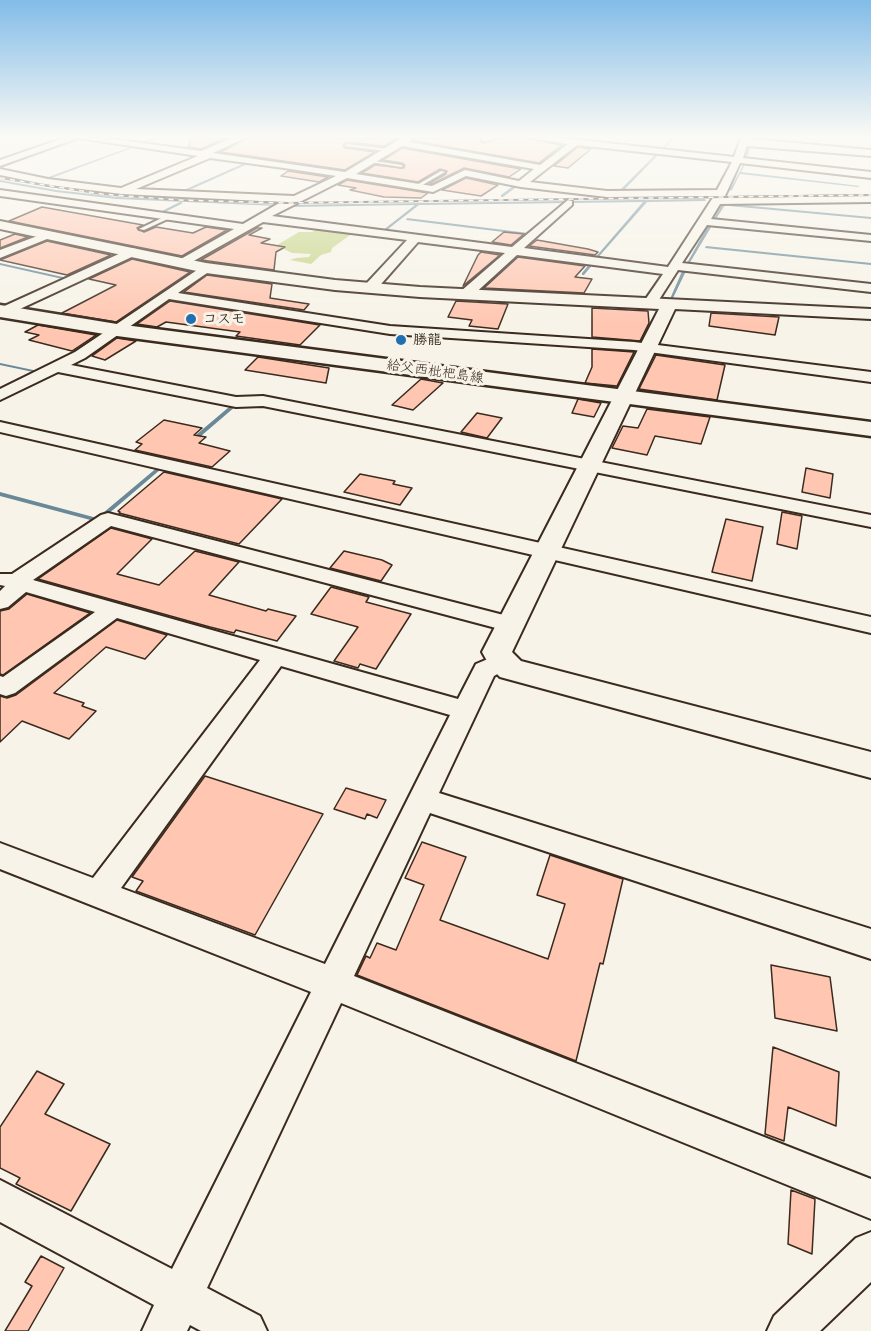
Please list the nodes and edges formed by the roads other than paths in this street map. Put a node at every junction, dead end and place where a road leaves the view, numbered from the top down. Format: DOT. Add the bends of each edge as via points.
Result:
graph roads {
  1 [pos="50,200"];
  2 [pos="294,200"];
  3 [pos="717,200"];
  4 [pos="568,202"];
  5 [pos="168,217"];
  6 [pos="261,218"];
  7 [pos="703,221"];
  8 [pos="0,225"];
  9 [pos="243,227"];
  10 [pos="142,229"];
  11 [pos="48,235"];
  12 [pos="415,238"];
  13 [pos="871,238"];
  14 [pos="514,251"];
  15 [pos="132,252"];
  16 [pos="0,254"];
  17 [pos="183,263"];
  18 [pos="206,268"];
  19 [pos="673,268"];
  20 [pos="370,288"];
  21 [pos="871,288"];
  22 [pos="466,294"];
  23 [pos="166,295"];
  24 [pos="660,304"];
  25 [pos="1,311"];
  26 [pos="871,314"];
  27 [pos="117,330"];
  28 [pos="648,347"];
  29 [pos="57,367"];
  30 [pos="871,377"];
  31 [pos="0,395"];
  32 [pos="624,397"];
  33 [pos="0,427"];
  34 [pos="871,429"];
  35 [pos="590,466"];
  36 [pos="871,521"];
  37 [pos="547,550"];
  38 [pos="12,581"];
  39 [pos="0,602"];
  40 [pos="114,610"];
  41 [pos="511,624"];
  42 [pos="871,625"];
  43 [pos="276,656"];
  44 [pos="502,662"];
  45 [pos="0,685"];
  46 [pos="465,710"];
  47 [pos="871,765"];
  48 [pos="421,800"];
  49 [pos="0,856"];
  50 [pos="99,894"];
  51 [pos="871,944"];
  52 [pos="331,983"];
  53 [pos="871,1199"];
  54 [pos="0,1200"];
  55 [pos="871,1253"];
  56 [pos="181,1295"];
  57 [pos="164,1331"];
  58 [pos="245,1331"];
  59 [pos="789,1331"];
  1 -- 5 [label="street"];
  2 -- 6 [label="street"];
  3 -- 7 [label="street"];
  4 -- 14 [label="street"];
  5 -- 9 [label="street"];
  5 -- 10 [label="lane"];
  6 -- 9 [label="street"];
  6 -- 12 [label="street"];
  7 -- 13 [label="street"];
  7 -- 19 [label="street"];
  8 -- 11 [label="street"];
  9 -- 17 [label="street"];
  11 -- 15 [label="street"];
  11 -- 16 [label="street"];
  12 -- 14 [label="street"];
  12 -- 20 [label="street"];
  14 -- 19 [label="street"];
  14 -- 22 [label="street"];
  15 -- 17 [label="street"];
  15 -- 25 [label="street"];
  17 -- 18 [label="street"];
  18 -- 20 [label="street"];
  18 -- 23 [label="street"];
  19 -- 21 [label="street"];
  19 -- 24 [label="street"];
  20 -- 22 [label="street"];
  22 -- 24 [label="street"];
  23 -- 27 [label="street"];
  23 -- 28 [label="street" via="390,330"];
  24 -- 26 [label="street"];
  24 -- 28 [label="street"];
  25 -- 27 [label="main road, 給父西枇杷島線"];
  27 -- 29 [label="street"];
  27 -- 32 [label="main road, 給父西枇杷島線"];
  28 -- 30 [label="street"];
  28 -- 32 [label="street"];
  29 -- 31 [label="street"];
  29 -- 35 [label="street" via="236,402 263,401"];
  32 -- 34 [label="main road, 給父西枇杷島線"];
  32 -- 35 [label="street"];
  33 -- 37 [label="street"];
  35 -- 36 [label="street"];
  35 -- 37 [label="street"];
  37 -- 41 [label="street"];
  37 -- 42 [label="street"];
  38 -- 39 [label="street"];
  38 -- 40 [label="street"];
  38 -- 41 [label="street" via="108,519"];
  40 -- 43 [label="street"];
  40 -- 45 [label="street" via="6,687"];
  41 -- 44 [label="street" via="497,652"];
  43 -- 46 [label="street"];
  43 -- 50 [label="street"];
  44 -- 46 [label="street" via="485,670"];
  44 -- 47 [label="street" via="511,669"];
  46 -- 48 [label="street"];
  48 -- 51 [label="street"];
  48 -- 52 [label="street"];
  49 -- 50 [label="street"];
  50 -- 52 [label="street"];
  52 -- 53 [label="street"];
  52 -- 56 [label="street"];
  54 -- 56 [label="street"];
  55 -- 59 [label="street"];
  56 -- 57 [label="street"];
  56 -- 58 [label="street"];
}
